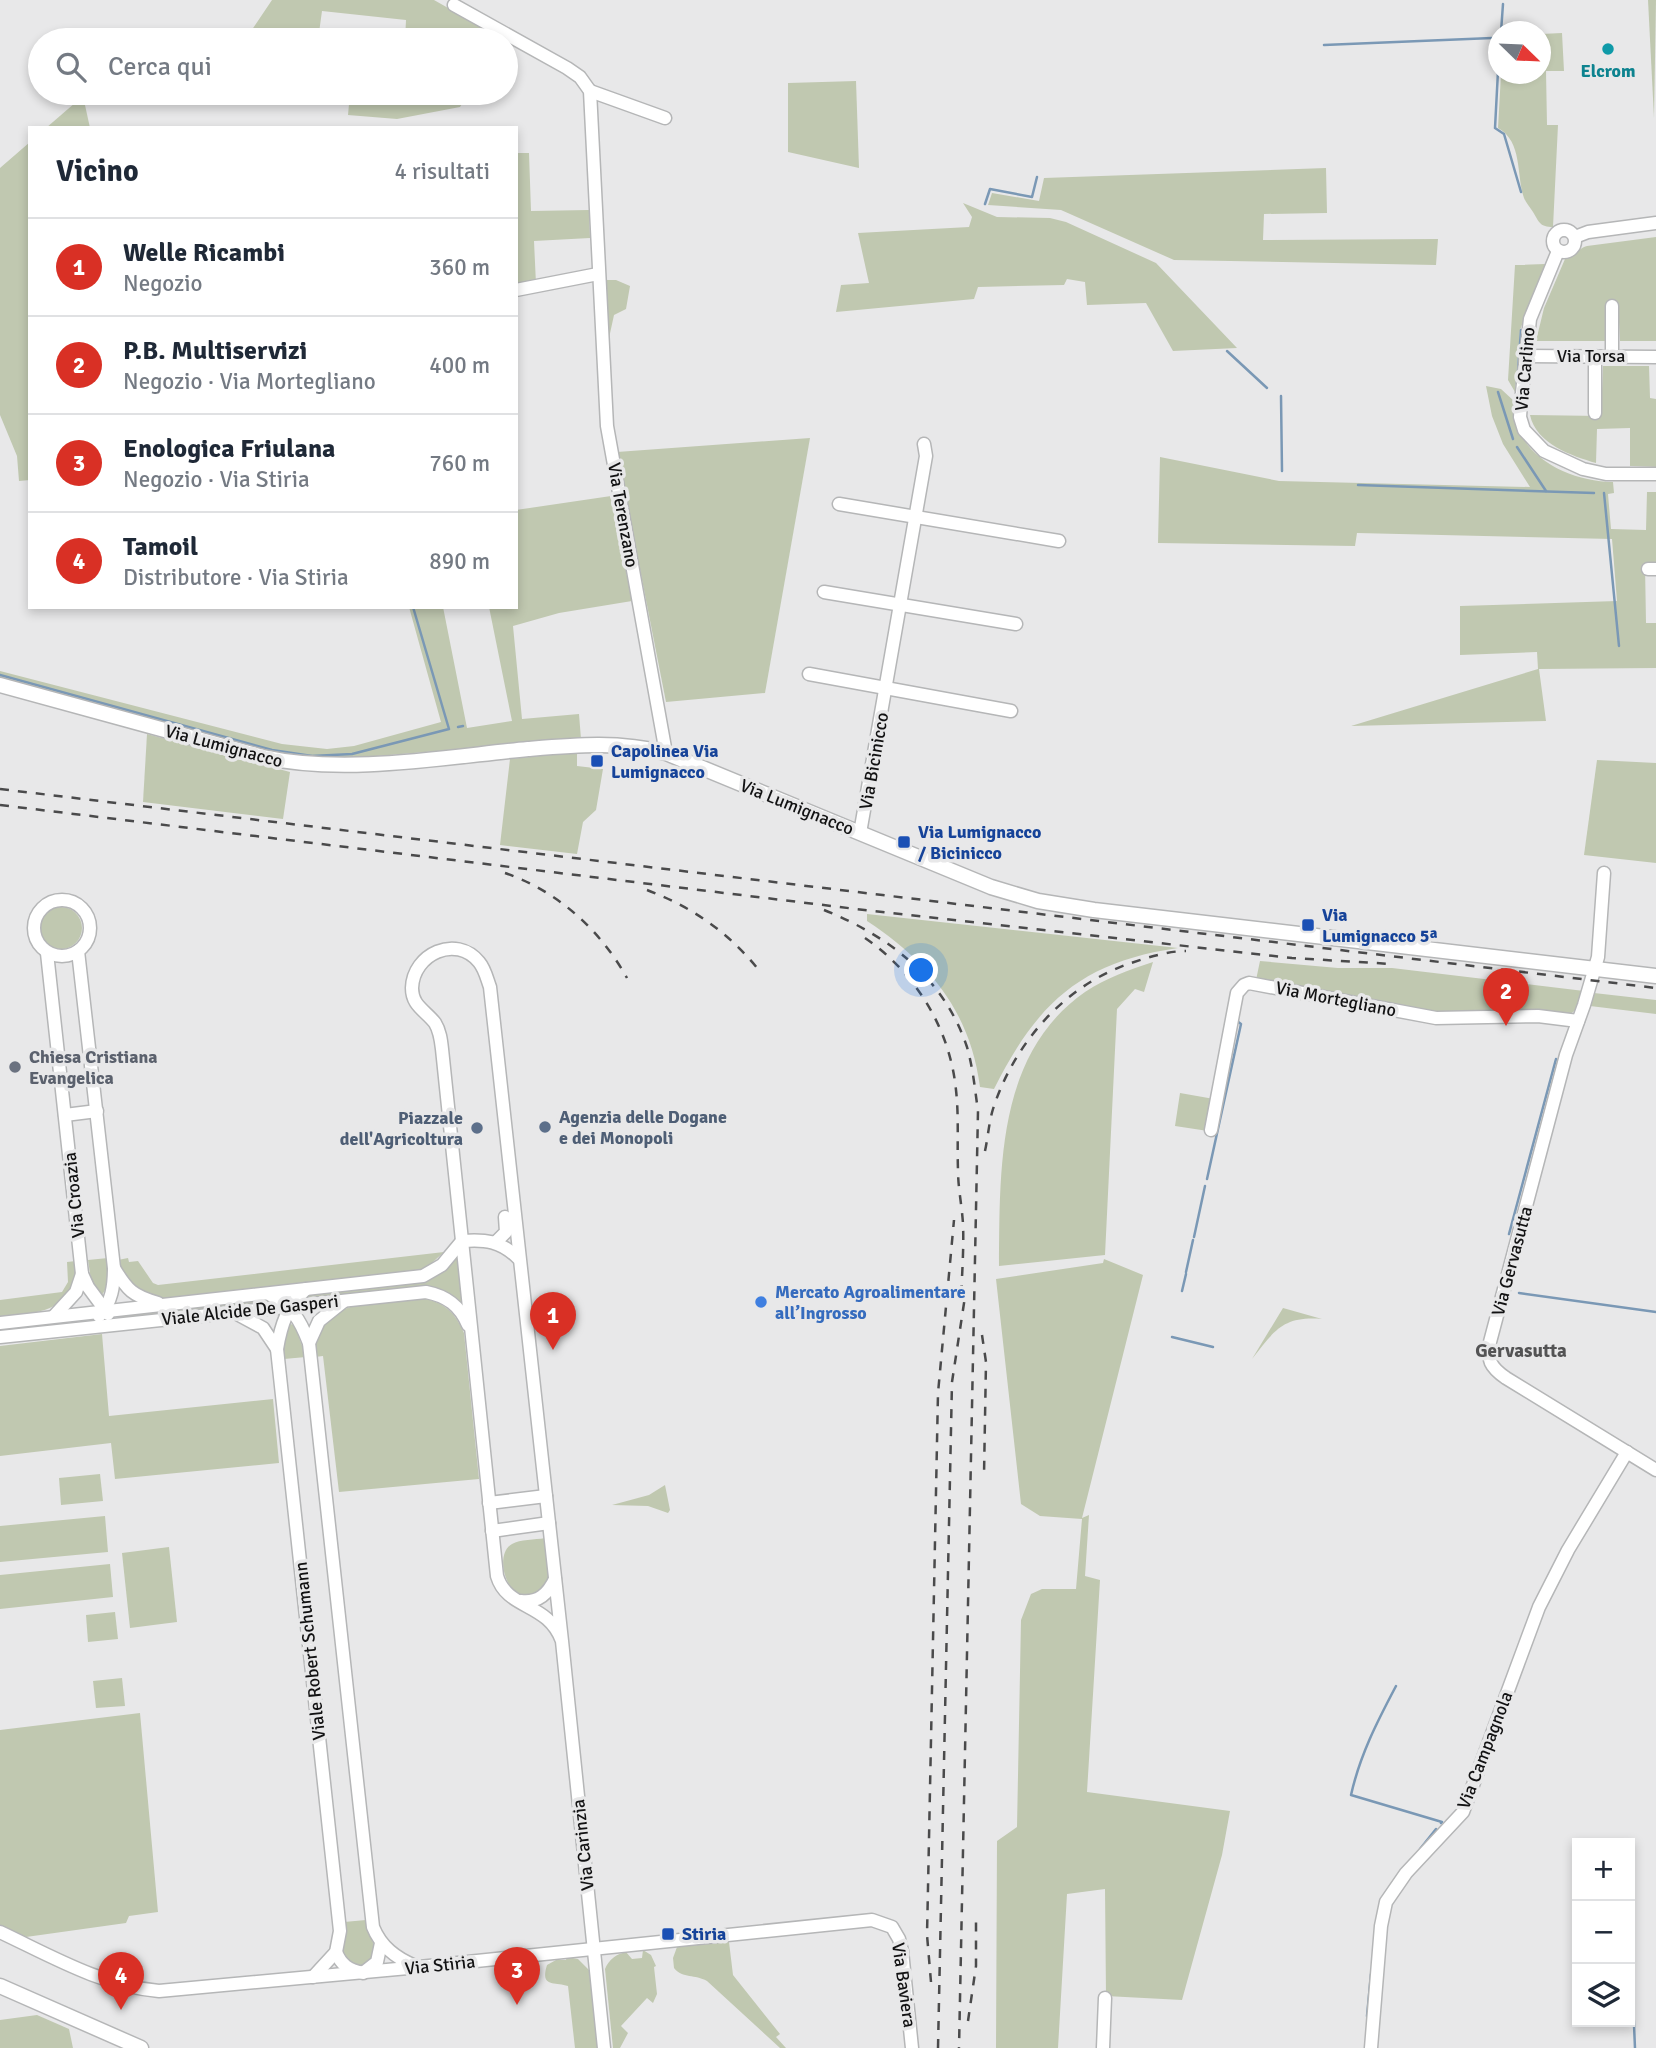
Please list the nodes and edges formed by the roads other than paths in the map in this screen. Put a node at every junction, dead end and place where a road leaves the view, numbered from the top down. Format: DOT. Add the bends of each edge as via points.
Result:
graph roads {
  1 [pos="454,5"];
  2 [pos="495,28"];
  3 [pos="518,41"];
  4 [pos="590,90"];
  5 [pos="666,118"];
  6 [pos="1656,223"];
  7 [pos="598,274"];
  8 [pos="518,290"];
  9 [pos="1612,306"];
  10 [pos="1525,356"];
  11 [pos="1595,356"];
  12 [pos="1612,356"];
  13 [pos="1656,357"];
  14 [pos="1595,413"];
  15 [pos="924,444"];
  16 [pos="1656,474"];
  17 [pos="839,504"];
  18 [pos="915,517"];
  19 [pos="1059,541"];
  20 [pos="824,592"];
  21 [pos="900,605"];
  22 [pos="1016,624"];
  23 [pos="808,674"];
  24 [pos="0,685"];
  25 [pos="887,688"];
  26 [pos="1011,710"];
  27 [pos="666,753"];
  28 [pos="860,833"];
  29 [pos="1604,873"];
  30 [pos="78,951"];
  31 [pos="47,953"];
  32 [pos="1595,969"];
  33 [pos="1656,976"];
  34 [pos="1578,1021"];
  35 [pos="495,1040"];
  36 [pos="97,1111"];
  37 [pos="65,1115"];
  38 [pos="1211,1130"];
  39 [pos="462,1241"];
  40 [pos="496,1242"];
  41 [pos="518,1258"];
  42 [pos="114,1268"];
  43 [pos="82,1274"];
  44 [pos="306,1289"];
  45 [pos="269,1294"];
  46 [pos="346,1300"];
  47 [pos="165,1305"];
  48 [pos="290,1307"];
  49 [pos="104,1311"];
  50 [pos="233,1312"];
  51 [pos="53,1317"];
  52 [pos="0,1323"];
  53 [pos="121,1325"];
  54 [pos="85,1329"];
  55 [pos="0,1337"];
  56 [pos="473,1342"];
  57 [pos="309,1343"];
  58 [pos="277,1349"];
  59 [pos="1627,1452"];
  60 [pos="1656,1470"];
  61 [pos="545,1496"];
  62 [pos="489,1503"];
  63 [pos="549,1523"];
  64 [pos="492,1531"];
  65 [pos="555,1579"];
  66 [pos="513,1599"];
  67 [pos="562,1641"];
  68 [pos="889,1925"];
  69 [pos="0,1932"];
  70 [pos="381,1943"];
  71 [pos="593,1948"];
  72 [pos="336,1952"];
  73 [pos="419,1967"];
  74 [pos="363,1973"];
  75 [pos="313,1978"];
  76 [pos="0,1986"];
  77 [pos="1104,1998"];
  78 [pos="141,2048"];
  79 [pos="604,2048"];
  80 [pos="912,2048"];
  81 [pos="1103,2048"];
  82 [pos="1371,2048"];
  1 -- 2 [label="street"];
  3 -- 4 [label="street" via="567,68"];
  4 -- 5 [label="street"];
  4 -- 7 [label="street, Via Terenzano"];
  6 -- 10 [label="street, Via Carlino" via="1588,232 1575,237 1571,250 1558,251 1534,304"];
  7 -- 8 [label="street"];
  7 -- 27 [label="street, Via Terenzano" via="607,426"];
  9 -- 12 [label="street"];
  10 -- 11 [label="street, Via Torsa"];
  10 -- 16 [label="street, Via Carlino" via="1520,417 1536,444 1592,472"];
  11 -- 12 [label="street, Via Torsa"];
  11 -- 14 [label="street"];
  12 -- 13 [label="street, Via Torsa"];
  15 -- 18 [label="street, Via Bicinicco"];
  17 -- 18 [label="street"];
  18 -- 19 [label="street"];
  18 -- 21 [label="street, Via Bicinicco"];
  20 -- 21 [label="street"];
  21 -- 22 [label="street"];
  21 -- 25 [label="street, Via Bicinicco"];
  23 -- 25 [label="street, Via Bicinicco"];
  24 -- 27 [label="main road, Via Lumignacco" via="306,765 591,744"];
  25 -- 26 [label="street, Via Bicinicco"];
  25 -- 28 [label="street, Via Bicinicco"];
  27 -- 28 [label="main road, Via Lumignacco"];
  28 -- 32 [label="main road, Via Lumignacco" via="991,887 1038,901"];
  29 -- 32 [label="street"];
  30 -- 31 [label="street" via="63,957"];
  30 -- 31 [label="street, Via Croazia" via="89,937 88,919 77,905 60,900 44,906 34,922 36,939"];
  30 -- 36 [label="street, Via Croazia"];
  31 -- 37 [label="street, Via Croazia"];
  32 -- 33 [label="main road, Via Lumignacco"];
  32 -- 34 [label="street, Via Gervasutta"];
  34 -- 38 [label="street, Via Mortegliano" via="1538,1016 1436,1018 1249,983 1237,993"];
  34 -- 59 [label="street, Via Gervasutta" via="1488,1358 1506,1378"];
  35 -- 39 [label="street" via="490,987 480,963 456,950 436,951 427,957 415,973 412,994 440,1035"];
  35 -- 40 [label="street" via="489,1058 507,1229"];
  35 -- 41 [label="street"];
  36 -- 37 [label="street"];
  36 -- 42 [label="street, Via Croazia"];
  37 -- 43 [label="street, Via Croazia"];
  39 -- 40 [label="street"];
  39 -- 44 [label="street, Viale Alcide De Gasperi" via="442,1265 423,1276"];
  39 -- 56 [label="street"];
  40 -- 41 [label="street"];
  41 -- 61 [label="street"];
  42 -- 47 [label="street" via="132,1293"];
  42 -- 49 [label="street, Via Croazia"];
  43 -- 49 [label="street, Via Croazia"];
  43 -- 51 [label="street" via="76,1292"];
  44 -- 45 [label="street, Viale Alcide De Gasperi"];
  44 -- 48 [label="street, Viale Robert Schumann"];
  45 -- 47 [label="street, Viale Alcide De Gasperi"];
  45 -- 48 [label="street, Viale Robert Schumann"];
  46 -- 48 [label="street, Viale Alcide De Gasperi"];
  46 -- 56 [label="street, Viale Alcide De Gasperi" via="438,1294 463,1314"];
  46 -- 57 [label="street" via="319,1321"];
  47 -- 49 [label="street, Viale Alcide De Gasperi"];
  48 -- 50 [label="street, Viale Alcide De Gasperi"];
  48 -- 57 [label="street, Viale Robert Schumann"];
  48 -- 58 [label="street, Viale Robert Schumann"];
  49 -- 51 [label="street, Viale Alcide De Gasperi"];
  49 -- 53 [label="street, Via Croazia"];
  49 -- 54 [label="street, Via Croazia"];
  50 -- 53 [label="street, Viale Alcide De Gasperi"];
  50 -- 58 [label="street" via="263,1328"];
  51 -- 52 [label="street, Viale Alcide De Gasperi"];
  53 -- 54 [label="street, Viale Alcide De Gasperi"];
  54 -- 55 [label="street, Viale Alcide De Gasperi"];
  56 -- 62 [label="street"];
  57 -- 70 [label="street, Viale Robert Schumann" via="371,1918"];
  58 -- 72 [label="street, Viale Robert Schumann" via="340,1922"];
  59 -- 60 [label="street, Via Gervasutta"];
  59 -- 82 [label="street, Via Campagnola" via="1568,1550 1528,1630 1466,1805 1406,1873 1387,1902"];
  61 -- 62 [label="street"];
  61 -- 63 [label="street"];
  62 -- 64 [label="street"];
  63 -- 64 [label="street"];
  63 -- 65 [label="street"];
  64 -- 66 [label="street" via="500,1586"];
  65 -- 66 [label="street" via="536,1601"];
  65 -- 67 [label="street"];
  66 -- 67 [label="street" via="546,1616"];
  67 -- 71 [label="street, Via Carinzia"];
  68 -- 71 [label="street, Via Stiria" via="858,1920"];
  68 -- 80 [label="street, Via Baviera" via="901,1945"];
  69 -- 75 [label="street, Via Stiria" via="98,1977 142,1989 184,1990"];
  70 -- 73 [label="street"];
  70 -- 74 [label="street" via="377,1962"];
  71 -- 73 [label="street, Via Stiria"];
  71 -- 79 [label="street, Via Carinzia"];
  72 -- 74 [label="street" via="347,1968"];
  72 -- 75 [label="street"];
  73 -- 74 [label="street, Via Stiria"];
  74 -- 75 [label="street, Via Stiria"];
  76 -- 78 [label="main road"];
  77 -- 81 [label="street"];
}
